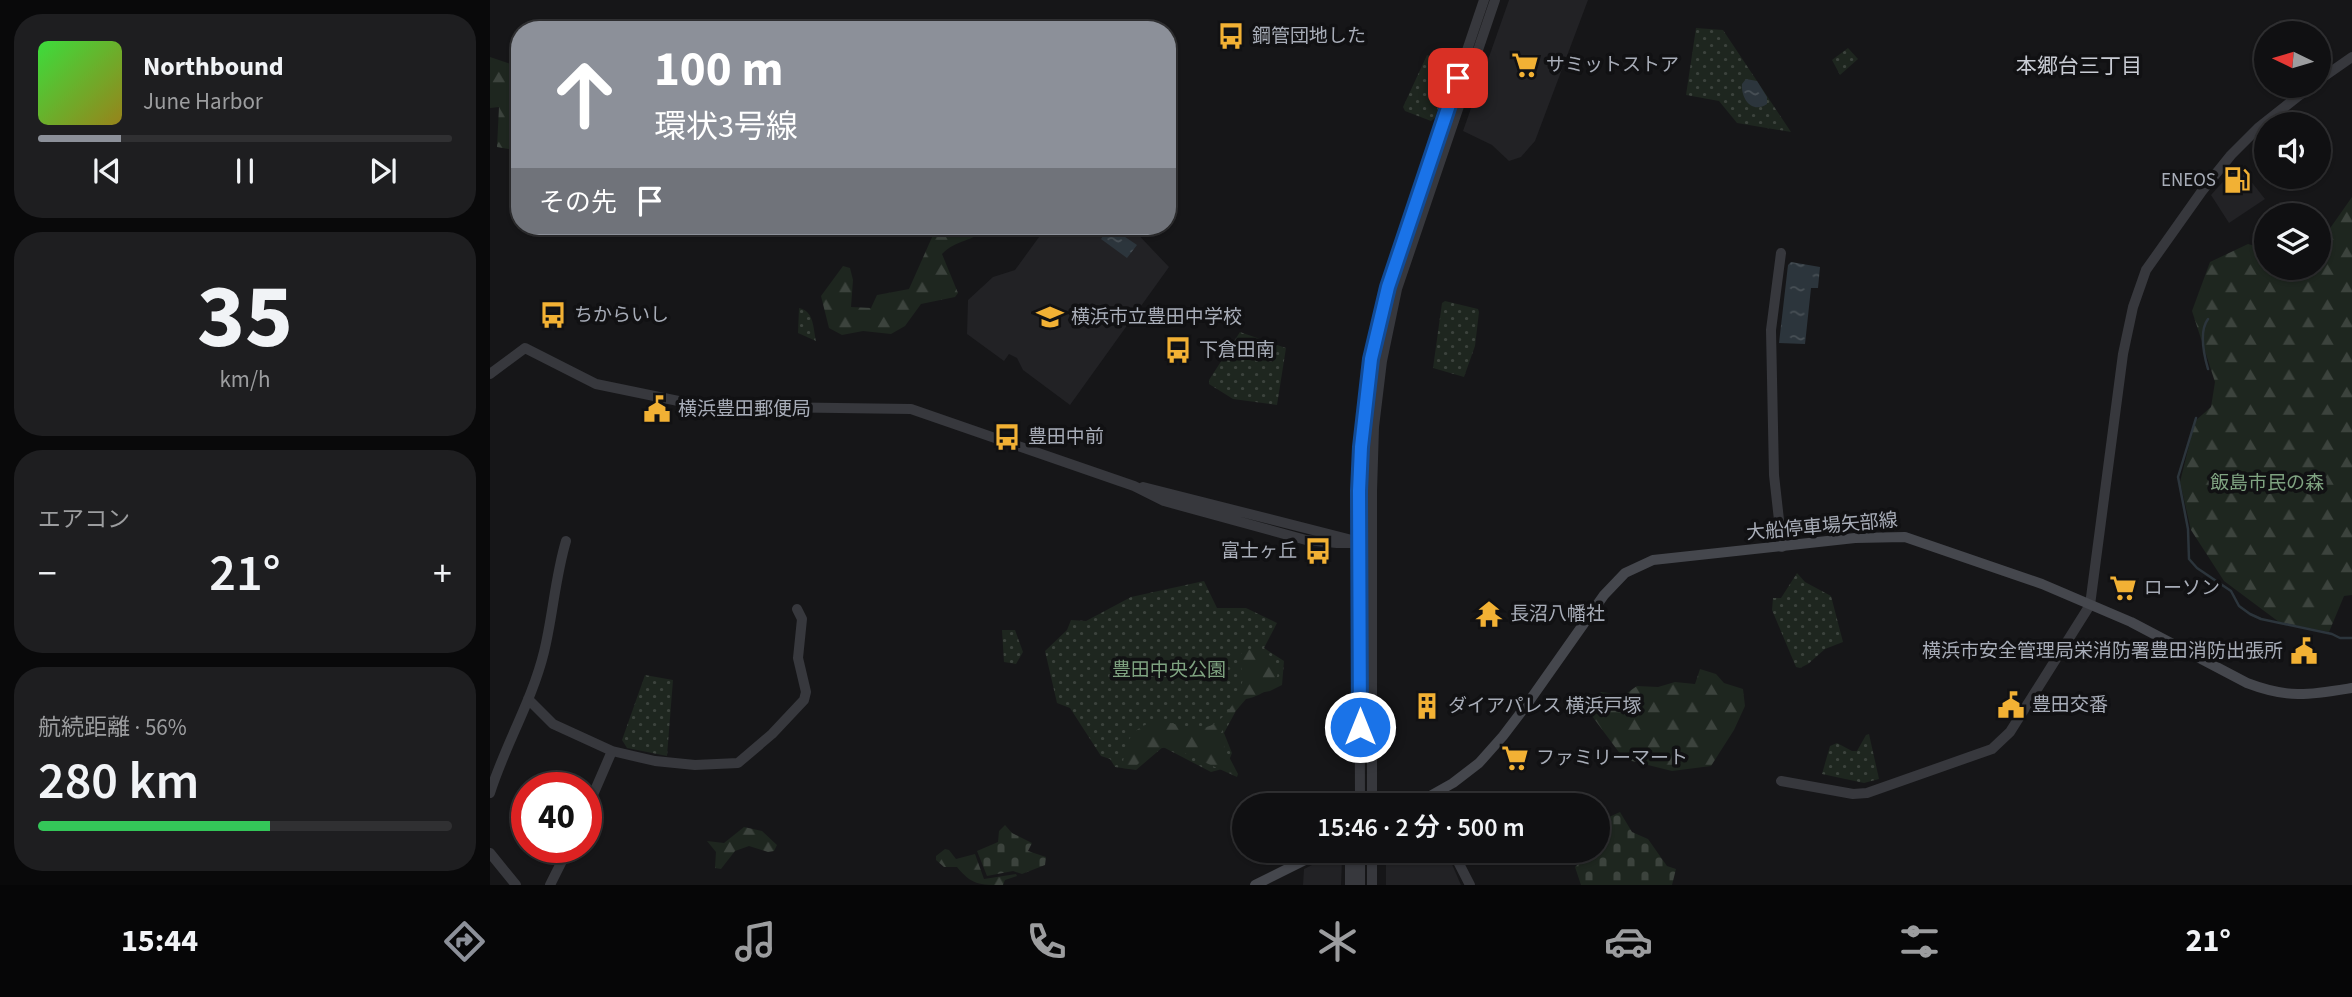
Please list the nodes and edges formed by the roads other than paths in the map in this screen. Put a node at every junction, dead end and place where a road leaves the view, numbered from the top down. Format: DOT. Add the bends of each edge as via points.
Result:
graph roads {
  1 [pos="1483,0"];
  2 [pos="1495,0"];
  3 [pos="2352,57"];
  4 [pos="2331,72"];
  5 [pos="2296,98"];
  6 [pos="1781,253"];
  7 [pos="490,374"];
  8 [pos="566,541"];
  9 [pos="1359,542"];
  10 [pos="1372,543"];
  11 [pos="1782,547"];
  12 [pos="2090,605"];
  13 [pos="797,609"];
  14 [pos="2352,688"];
  15 [pos="528,699"];
  16 [pos="612,751"];
  17 [pos="602,774"];
  18 [pos="1781,781"];
  19 [pos="490,793"];
  20 [pos="1360,793"];
  21 [pos="1372,793"];
  22 [pos="1441,793"];
  23 [pos="490,853"];
  24 [pos="561,863"];
  25 [pos="1299,863"];
  26 [pos="1350,863"];
  27 [pos="1360,863"];
  28 [pos="1372,863"];
  29 [pos="1459,863"];
  30 [pos="516,885"];
  31 [pos="550,885"];
  32 [pos="1255,885"];
  33 [pos="1350,885"];
  34 [pos="1360,885"];
  35 [pos="1372,885"];
  36 [pos="1470,885"];
  1 -- 9 [label="street" via="1403,240 1371,359 1361,447"];
  2 -- 10 [label="street" via="1389,321 1374,427"];
  3 -- 4 [label="street"];
  5 -- 12 [label="street" via="2231,155 2146,270 2123,354"];
  6 -- 11 [label="street" via="1771,330 1774,475"];
  7 -- 9 [label="street" via="526,348 596,384 693,404 911,409 1134,486 1164,501 1306,540"];
  8 -- 15 [label="street" via="544,651"];
  9 -- 10 [label="street"];
  9 -- 20 [label="street"];
  10 -- 21 [label="street"];
  11 -- 12 [label="main road, 大船停車場矢部線" via="1905,537"];
  11 -- 22 [label="main road, 大船停車場矢部線" via="1660,559 1625,573 1604,595 1503,736 1479,763"];
  12 -- 14 [label="main road, 大船停車場矢部線" via="2266,690 2308,695"];
  12 -- 18 [label="street" via="2010,732 1992,749 1867,793"];
  13 -- 16 [label="street" via="802,619 798,659 804,700 738,764 655,761"];
  15 -- 16 [label="street" via="553,724"];
  15 -- 19 [label="street"];
  16 -- 17 [label="street"];
  23 -- 30 [label="street"];
  24 -- 31 [label="street"];
  25 -- 32 [label="main road"];
  26 -- 33 [label="street"];
  27 -- 34 [label="street"];
  28 -- 35 [label="street"];
  29 -- 36 [label="street"];
}
